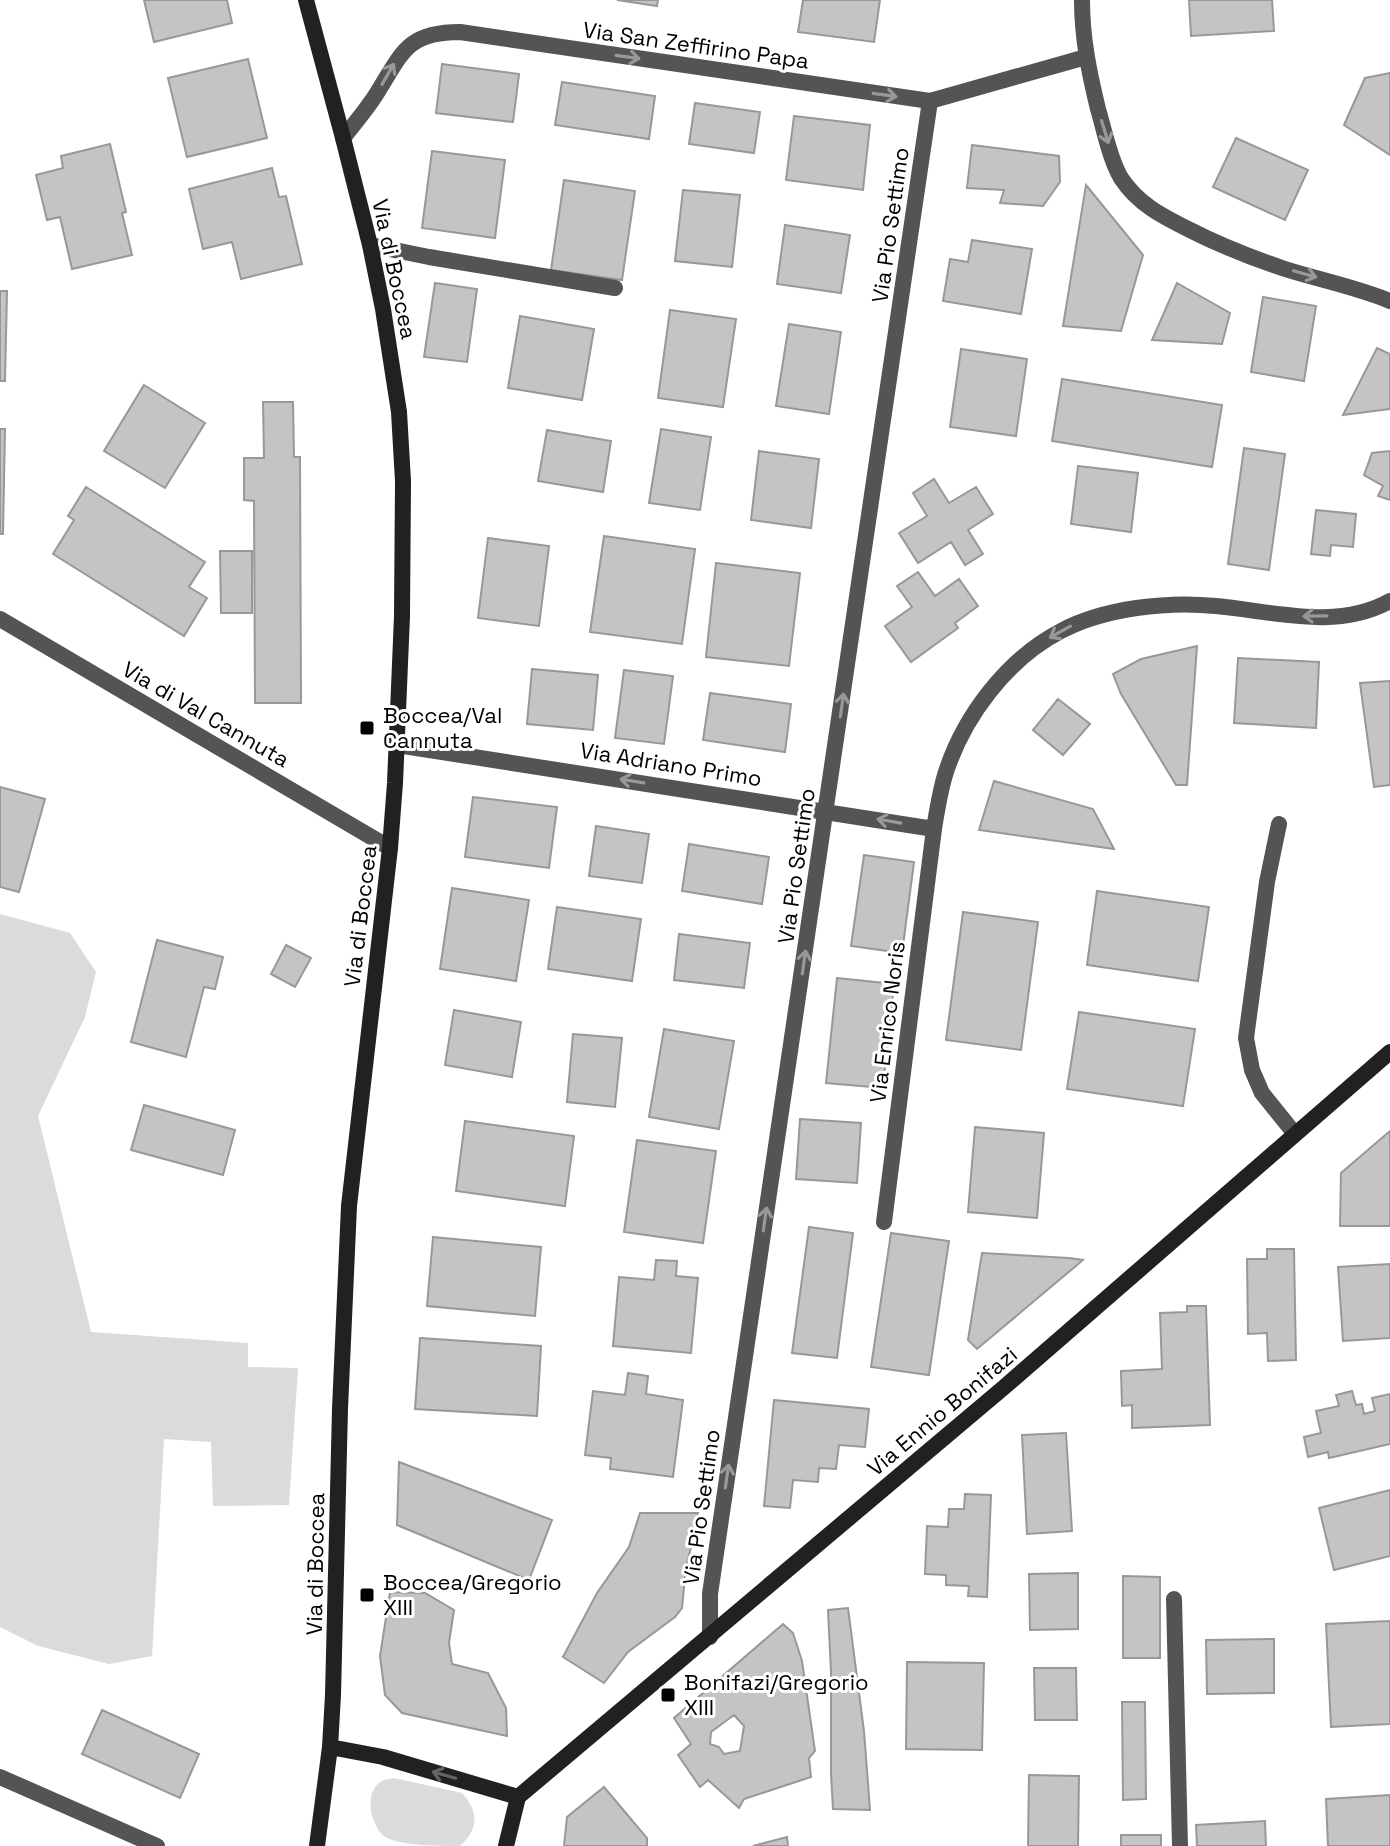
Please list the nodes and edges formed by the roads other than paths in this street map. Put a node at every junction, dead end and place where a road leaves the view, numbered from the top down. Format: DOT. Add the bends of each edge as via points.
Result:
graph roads {
  1 [pos="306,0"];
  2 [pos="1082,0"];
  3 [pos="1086,57"];
  4 [pos="930,101"];
  5 [pos="343,138"];
  6 [pos="370,245"];
  7 [pos="615,288"];
  8 [pos="1390,301"];
  9 [pos="1390,601"];
  10 [pos="0,619"];
  11 [pos="397,745"];
  12 [pos="826,810"];
  13 [pos="1279,824"];
  14 [pos="934,829"];
  15 [pos="390,848"];
  16 [pos="1390,1052"];
  17 [pos="1295,1134"];
  18 [pos="884,1222"];
  19 [pos="1174,1599"];
  20 [pos="710,1637"];
  21 [pos="330,1747"];
  22 [pos="0,1777"];
  23 [pos="518,1797"];
  24 [pos="157,1846"];
  25 [pos="317,1846"];
  26 [pos="506,1846"];
  27 [pos="1180,1846"];
  1 -- 5 [label="main road, Via di Boccea"];
  2 -- 3 [label="street"];
  3 -- 4 [label="street, Via San Zeffirino Papa"];
  3 -- 8 [label="street, one-way" via="1114,162 1142,202 1245,255"];
  5 -- 4 [label="street, Via San Zeffirino Papa, one-way" via="401,54 422,37 447,32"];
  12 -- 4 [label="street, Via Pio Settimo, one-way"];
  5 -- 6 [label="main road, Via di Boccea"];
  6 -- 7 [label="street"];
  6 -- 11 [label="main road, Via di Boccea" via="401,441"];
  9 -- 14 [label="street, one-way" via="1362,613 1321,616 1214,605 1152,607 1097,617 1060,631 1012,667 969,723 946,772"];
  10 -- 15 [label="street, Via di Val Cannuta"];
  12 -- 11 [label="street, Via Adriano Primo, one-way"];
  11 -- 15 [label="main road, Via di Boccea"];
  14 -- 12 [label="street, Via Adriano Primo, one-way"];
  20 -- 12 [label="street, Via Pio Settimo, one-way" via="712,1578"];
  13 -- 17 [label="street" via="1246,1038 1262,1093"];
  14 -- 18 [label="street, Via Enrico Noris"];
  15 -- 21 [label="main road, Via di Boccea" via="349,1206"];
  16 -- 17 [label="main road, Via Ennio Bonifazi"];
  17 -- 20 [label="main road, Via Ennio Bonifazi"];
  19 -- 27 [label="street"];
  20 -- 23 [label="main road, Via Ennio Bonifazi"];
  23 -- 21 [label="main road, one-way"];
  21 -- 25 [label="main road, Via di Boccea"];
  22 -- 24 [label="street"];
  23 -- 26 [label="main road"];
}
